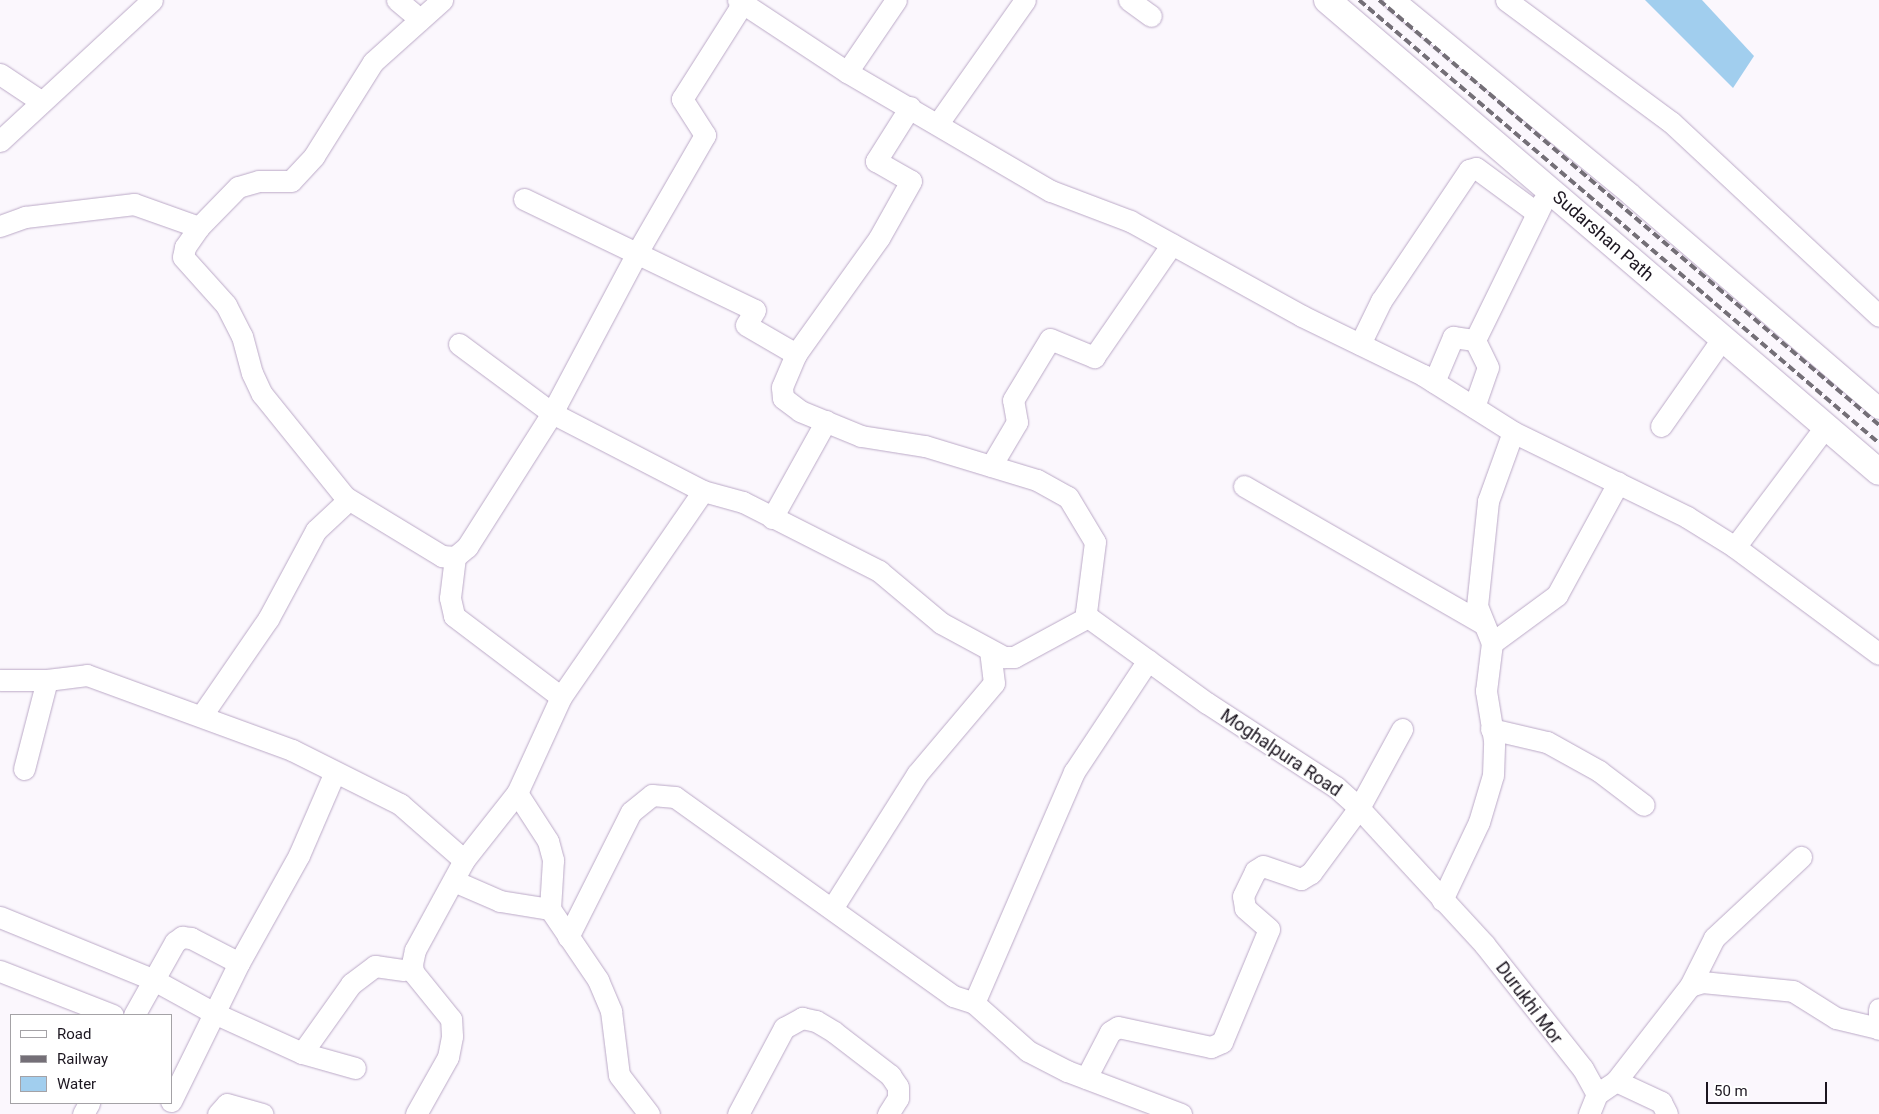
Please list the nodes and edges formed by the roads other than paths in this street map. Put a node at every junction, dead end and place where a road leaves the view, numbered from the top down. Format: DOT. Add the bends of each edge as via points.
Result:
graph roads {
  1 [pos="398,0"];
  2 [pos="442,0"];
  3 [pos="896,0"];
  4 [pos="1025,0"];
  5 [pos="1129,0"];
  6 [pos="1327,0"];
  7 [pos="1394,0"];
  8 [pos="1506,0"];
  9 [pos="741,2"];
  10 [pos="138,4"];
  11 [pos="1151,16"];
  12 [pos="420,19"];
  13 [pos="847,72"];
  14 [pos="0,74"];
  15 [pos="42,102"];
  16 [pos="910,107"];
  17 [pos="939,122"];
  18 [pos="0,141"];
  19 [pos="1516,162"];
  20 [pos="1502,187"];
  21 [pos="1548,190"];
  22 [pos="524,199"];
  23 [pos="1537,213"];
  24 [pos="0,226"];
  25 [pos="199,227"];
  26 [pos="1172,244"];
  27 [pos="638,251"];
  28 [pos="1879,316"];
  29 [pos="1722,339"];
  30 [pos="1475,340"];
  31 [pos="459,344"];
  32 [pos="1360,344"];
  33 [pos="796,354"];
  34 [pos="1434,382"];
  35 [pos="1474,407"];
  36 [pos="1879,408"];
  37 [pos="552,414"];
  38 [pos="826,421"];
  39 [pos="1661,426"];
  40 [pos="1825,427"];
  41 [pos="1513,432"];
  42 [pos="991,466"];
  43 [pos="1879,472"];
  44 [pos="1618,483"];
  45 [pos="1244,486"];
  46 [pos="703,491"];
  47 [pos="345,497"];
  48 [pos="772,518"];
  49 [pos="1735,547"];
  50 [pos="455,557"];
  51 [pos="1095,622"];
  52 [pos="1482,622"];
  53 [pos="1492,643"];
  54 [pos="990,651"];
  55 [pos="1879,654"];
  56 [pos="1148,660"];
  57 [pos="0,680"];
  58 [pos="47,680"];
  59 [pos="561,697"];
  60 [pos="202,715"];
  61 [pos="1402,729"];
  62 [pos="1491,729"];
  63 [pos="24,769"];
  64 [pos="335,772"];
  65 [pos="517,793"];
  66 [pos="1644,805"];
  67 [pos="1359,808"];
  68 [pos="1800,857"];
  69 [pos="464,860"];
  70 [pos="454,881"];
  71 [pos="1442,900"];
  72 [pos="833,907"];
  73 [pos="550,909"];
  74 [pos="0,918"];
  75 [pos="568,937"];
  76 [pos="239,963"];
  77 [pos="404,970"];
  78 [pos="0,971"];
  79 [pos="154,980"];
  80 [pos="1690,986"];
  81 [pos="974,1003"];
  82 [pos="214,1013"];
  83 [pos="110,1014"];
  84 [pos="135,1014"];
  85 [pos="1879,1022"];
  86 [pos="302,1052"];
  87 [pos="355,1068"];
  88 [pos="1086,1078"];
  89 [pos="1616,1081"];
  90 [pos="1597,1094"];
  91 [pos="172,1100"];
  92 [pos="218,1114"];
  93 [pos="263,1114"];
  94 [pos="416,1114"];
  95 [pos="648,1114"];
  96 [pos="738,1114"];
  97 [pos="888,1114"];
  98 [pos="1181,1114"];
  99 [pos="1589,1114"];
  100 [pos="1667,1114"];
  1 -- 12 [label="street"];
  2 -- 12 [label="street"];
  3 -- 13 [label="street"];
  4 -- 17 [label="street"];
  5 -- 11 [label="street"];
  6 -- 19 [label="main road, Sudarshan Path"];
  7 -- 36 [label="street" via="1531,116 1630,194"];
  8 -- 28 [label="street" via="1670,122"];
  9 -- 13 [label="street"];
  9 -- 27 [label="street" via="682,99 706,134"];
  10 -- 15 [label="street"];
  12 -- 25 [label="street" via="373,62 298,176 283,184 259,181 238,188"];
  13 -- 16 [label="street"];
  14 -- 15 [label="street"];
  15 -- 18 [label="street"];
  16 -- 17 [label="street"];
  16 -- 33 [label="street" via="876,161 911,181 879,238"];
  17 -- 26 [label="street" via="1051,191 1130,221"];
  19 -- 20 [label="street"];
  19 -- 21 [label="main road, Sudarshan Path"];
  20 -- 23 [label="street"];
  20 -- 32 [label="street" via="1476,168 1470,170 1381,301"];
  21 -- 23 [label="street"];
  21 -- 29 [label="main road, Sudarshan Path"];
  22 -- 27 [label="street"];
  23 -- 30 [label="street"];
  24 -- 25 [label="street" via="26,217 134,204"];
  25 -- 47 [label="street" via="185,247 183,257 226,305 242,336 252,373 262,394"];
  26 -- 32 [label="street"];
  26 -- 42 [label="street" via="1094,357 1050,339 1013,400 1017,422"];
  27 -- 33 [label="street" via="755,310 746,326"];
  27 -- 37 [label="street"];
  29 -- 39 [label="street"];
  29 -- 40 [label="main road, Sudarshan Path"];
  30 -- 34 [label="street" via="1453,337"];
  30 -- 35 [label="street" via="1488,366"];
  31 -- 37 [label="street"];
  32 -- 34 [label="street"];
  33 -- 38 [label="street" via="782,388 783,398 800,411"];
  34 -- 35 [label="street"];
  35 -- 41 [label="street"];
  37 -- 46 [label="street"];
  37 -- 50 [label="street" via="467,547"];
  38 -- 42 [label="street" via="861,436 925,446"];
  38 -- 48 [label="street"];
  40 -- 43 [label="main road, Sudarshan Path"];
  40 -- 49 [label="street"];
  41 -- 44 [label="street"];
  41 -- 52 [label="street" via="1488,501 1476,606"];
  42 -- 51 [label="street" via="1057,488 1076,507 1096,553 1087,600"];
  44 -- 49 [label="street"];
  44 -- 53 [label="street" via="1557,594"];
  45 -- 52 [label="street"];
  46 -- 48 [label="street" via="743,502"];
  46 -- 59 [label="street"];
  47 -- 50 [label="street" via="442,556"];
  47 -- 60 [label="street" via="343,505 316,530 268,619"];
  48 -- 54 [label="street" via="879,571 936,619"];
  49 -- 55 [label="street"];
  50 -- 59 [label="street" via="450,598 454,616"];
  51 -- 54 [label="street" via="1014,657"];
  51 -- 56 [label="street, Moghalpura Road"];
  52 -- 53 [label="street"];
  53 -- 62 [label="street" via="1486,691"];
  54 -- 72 [label="street" via="994,683 917,774"];
  56 -- 67 [label="street, Moghalpura Road" via="1336,787"];
  56 -- 81 [label="street" via="1074,772"];
  57 -- 58 [label="street"];
  58 -- 60 [label="street" via="88,675"];
  58 -- 63 [label="street"];
  59 -- 65 [label="street"];
  60 -- 64 [label="street" via="292,750"];
  61 -- 67 [label="street"];
  62 -- 66 [label="street" via="1547,742 1599,771"];
  62 -- 71 [label="street" via="1493,775 1486,805"];
  64 -- 69 [label="street" via="400,804"];
  64 -- 76 [label="street" via="299,855"];
  65 -- 69 [label="street"];
  65 -- 73 [label="street" via="548,840 553,860"];
  67 -- 71 [label="street, Moghalpura Road"];
  67 -- 88 [label="street" via="1311,872 1301,879 1263,866 1255,871 1243,896 1245,908 1269,929 1222,1042 1211,1047 1118,1027 1110,1032"];
  68 -- 80 [label="street" via="1714,938"];
  69 -- 70 [label="street"];
  70 -- 73 [label="street" via="500,901"];
  70 -- 94 [label="street" via="415,950 412,964 413,972 451,1019 452,1036 448,1057"];
  71 -- 90 [label="street, Durukhi Mor" via="1484,944 1583,1069"];
  72 -- 75 [label="street" via="675,797 652,795 632,812"];
  72 -- 81 [label="street" via="953,996"];
  73 -- 75 [label="street"];
  74 -- 79 [label="street"];
  75 -- 95 [label="street" via="598,980 611,1012 619,1075"];
  76 -- 79 [label="street" via="191,938 182,937 175,942"];
  76 -- 82 [label="street"];
  77 -- 86 [label="street" via="375,966 351,984"];
  78 -- 83 [label="street"];
  79 -- 82 [label="street"];
  79 -- 84 [label="street"];
  80 -- 85 [label="street" via="1702,982 1778,988 1793,991 1836,1018"];
  80 -- 89 [label="street"];
  81 -- 88 [label="street" via="1028,1051"];
  82 -- 86 [label="street"];
  82 -- 91 [label="street"];
  86 -- 87 [label="street"];
  88 -- 98 [label="street"];
  89 -- 90 [label="street"];
  89 -- 100 [label="street" via="1661,1102"];
  90 -- 99 [label="street"];
  92 -- 93 [label="street" via="227,1104"];
  96 -- 97 [label="street" via="784,1028 802,1018 816,1021 834,1032 890,1075 898,1087 898,1098"];
}
